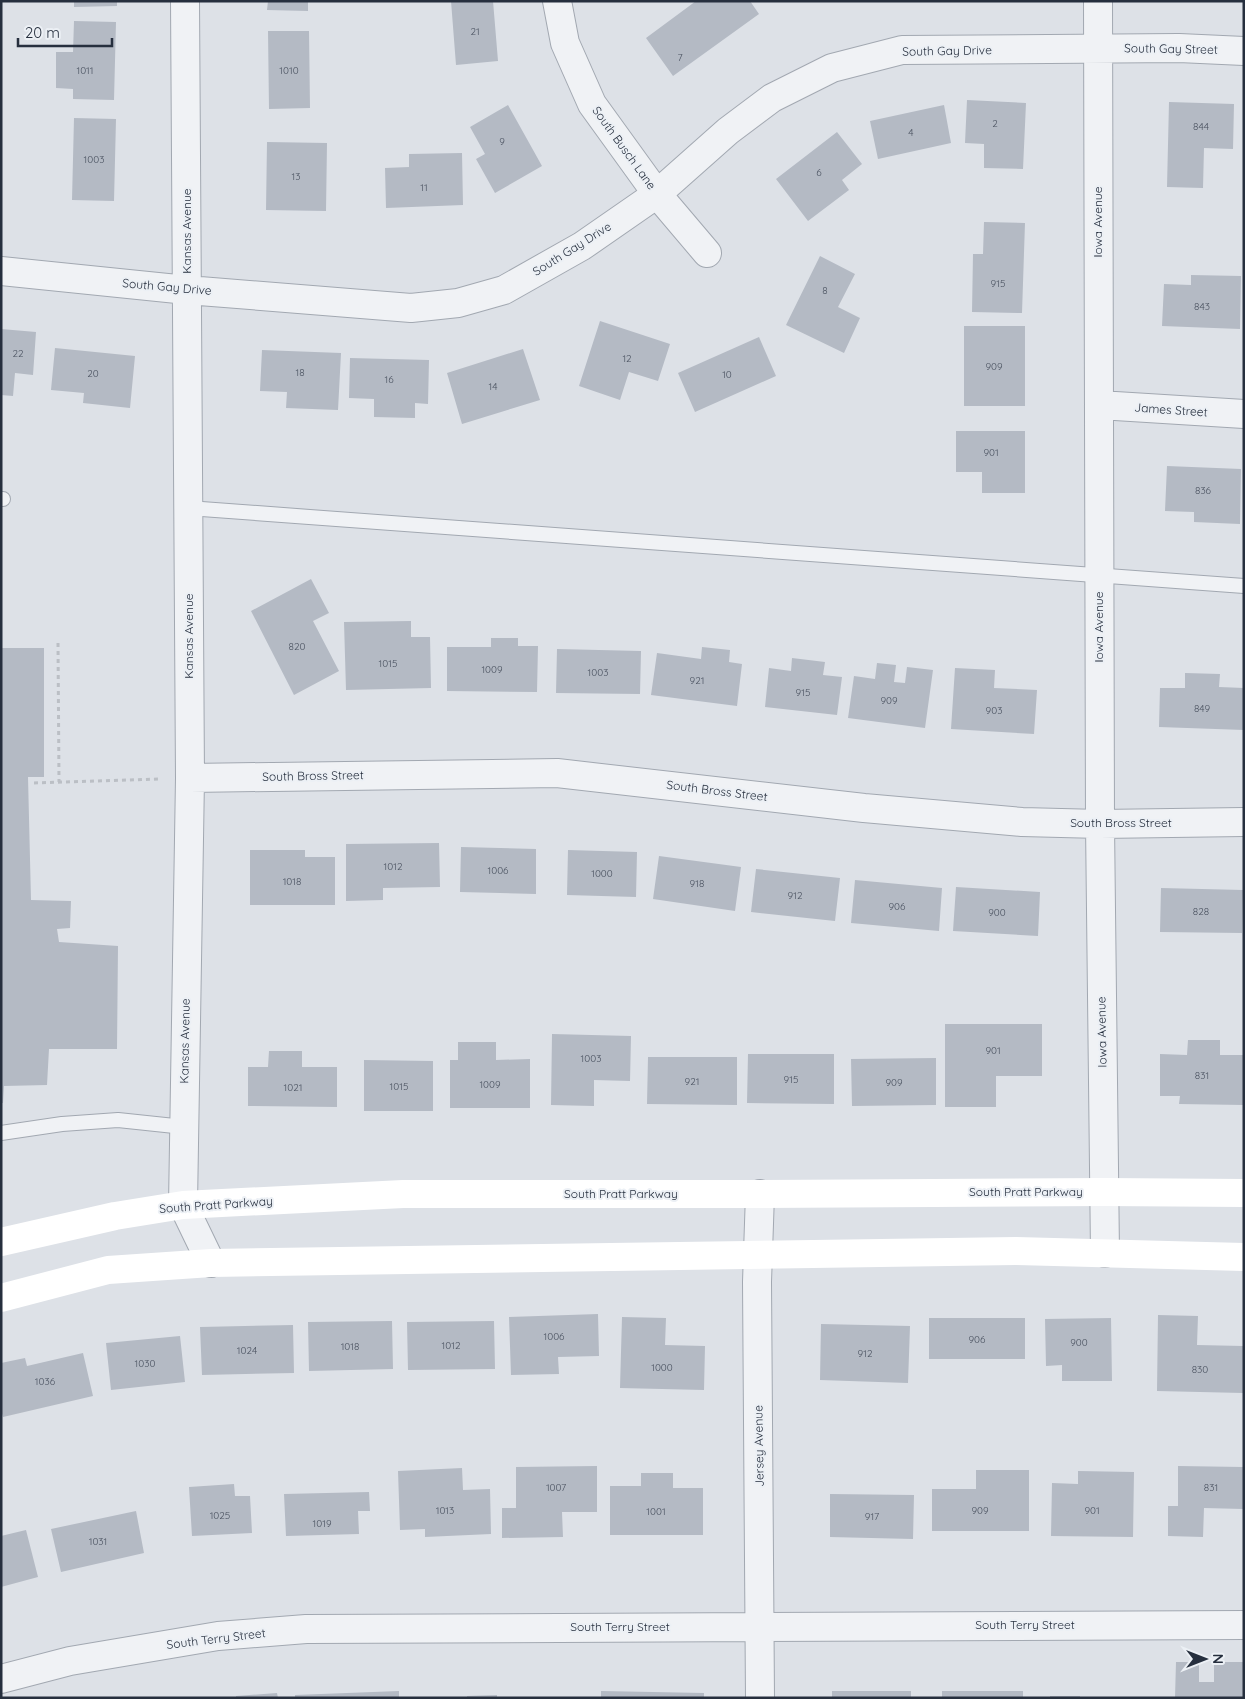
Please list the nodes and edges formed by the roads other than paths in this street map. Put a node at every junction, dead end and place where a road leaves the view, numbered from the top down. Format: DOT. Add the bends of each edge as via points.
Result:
graph roads {
  1 [pos="186,1"];
  2 [pos="557,1"];
  3 [pos="1098,1"];
  4 [pos="1098,48"];
  5 [pos="1244,51"];
  6 [pos="657,194"];
  7 [pos="707,253"];
  8 [pos="1,271"];
  9 [pos="187,290"];
  10 [pos="1099,405"];
  11 [pos="1244,414"];
  12 [pos="188,508"];
  13 [pos="1099,575"];
  14 [pos="1244,586"];
  15 [pos="190,778"];
  16 [pos="1244,822"];
  17 [pos="1100,824"];
  18 [pos="184,1127"];
  19 [pos="1,1133"];
  20 [pos="1104,1192"];
  21 [pos="1244,1193"];
  22 [pos="760,1194"];
  23 [pos="183,1205"];
  24 [pos="1,1242"];
  25 [pos="1105,1253"];
  26 [pos="758,1255"];
  27 [pos="1244,1257"];
  28 [pos="211,1264"];
  29 [pos="1,1298"];
  30 [pos="1244,1625"];
  31 [pos="761,1626"];
  32 [pos="1,1679"];
  33 [pos="760,1698"];
  1 -- 9 [label="street, Kansas Avenue"];
  2 -- 6 [label="street, South Busch Lane" via="565,43 592,104"];
  3 -- 4 [label="street, Iowa Avenue"];
  4 -- 5 [label="street, South Gay Street"];
  4 -- 6 [label="street, South Gay Drive" via="902,50 832,68 772,98 728,131"];
  4 -- 10 [label="street, Iowa Avenue"];
  6 -- 7 [label="street, South Busch Lane"];
  6 -- 9 [label="street, South Gay Drive" via="582,246 504,290 458,303 411,308"];
  8 -- 9 [label="street, South Gay Drive"];
  9 -- 12 [label="street, Kansas Avenue"];
  10 -- 11 [label="street, James Street"];
  10 -- 13 [label="street, Iowa Avenue"];
  12 -- 13 [label="lane"];
  12 -- 15 [label="street, Kansas Avenue"];
  13 -- 14 [label="lane"];
  13 -- 17 [label="street, Iowa Avenue"];
  15 -- 17 [label="street, South Bross Street" via="557,773 864,808 1022,822"];
  15 -- 18 [label="street, Kansas Avenue"];
  16 -- 17 [label="street, South Bross Street"];
  17 -- 20 [label="street, Iowa Avenue"];
  18 -- 19 [label="lane" via="118,1120"];
  18 -- 23 [label="street, Kansas Avenue"];
  20 -- 21 [label="street, South Pratt Parkway"];
  20 -- 22 [label="street, South Pratt Parkway"];
  20 -- 25 [label="street, Iowa Avenue"];
  22 -- 23 [label="street, South Pratt Parkway" via="403,1194"];
  22 -- 26 [label="street, Jersey Avenue"];
  23 -- 24 [label="street, South Pratt Parkway" via="115,1216"];
  23 -- 28 [label="street, Kansas Avenue"];
  25 -- 26 [label="street" via="1016,1251"];
  25 -- 27 [label="street"];
  26 -- 28 [label="street"];
  26 -- 31 [label="street, Jersey Avenue"];
  28 -- 29 [label="street" via="108,1270"];
  30 -- 31 [label="street, South Terry Street"];
  31 -- 32 [label="street, South Terry Street" via="306,1629 218,1636 70,1661"];
  31 -- 33 [label="street, Jersey Avenue"];
}
